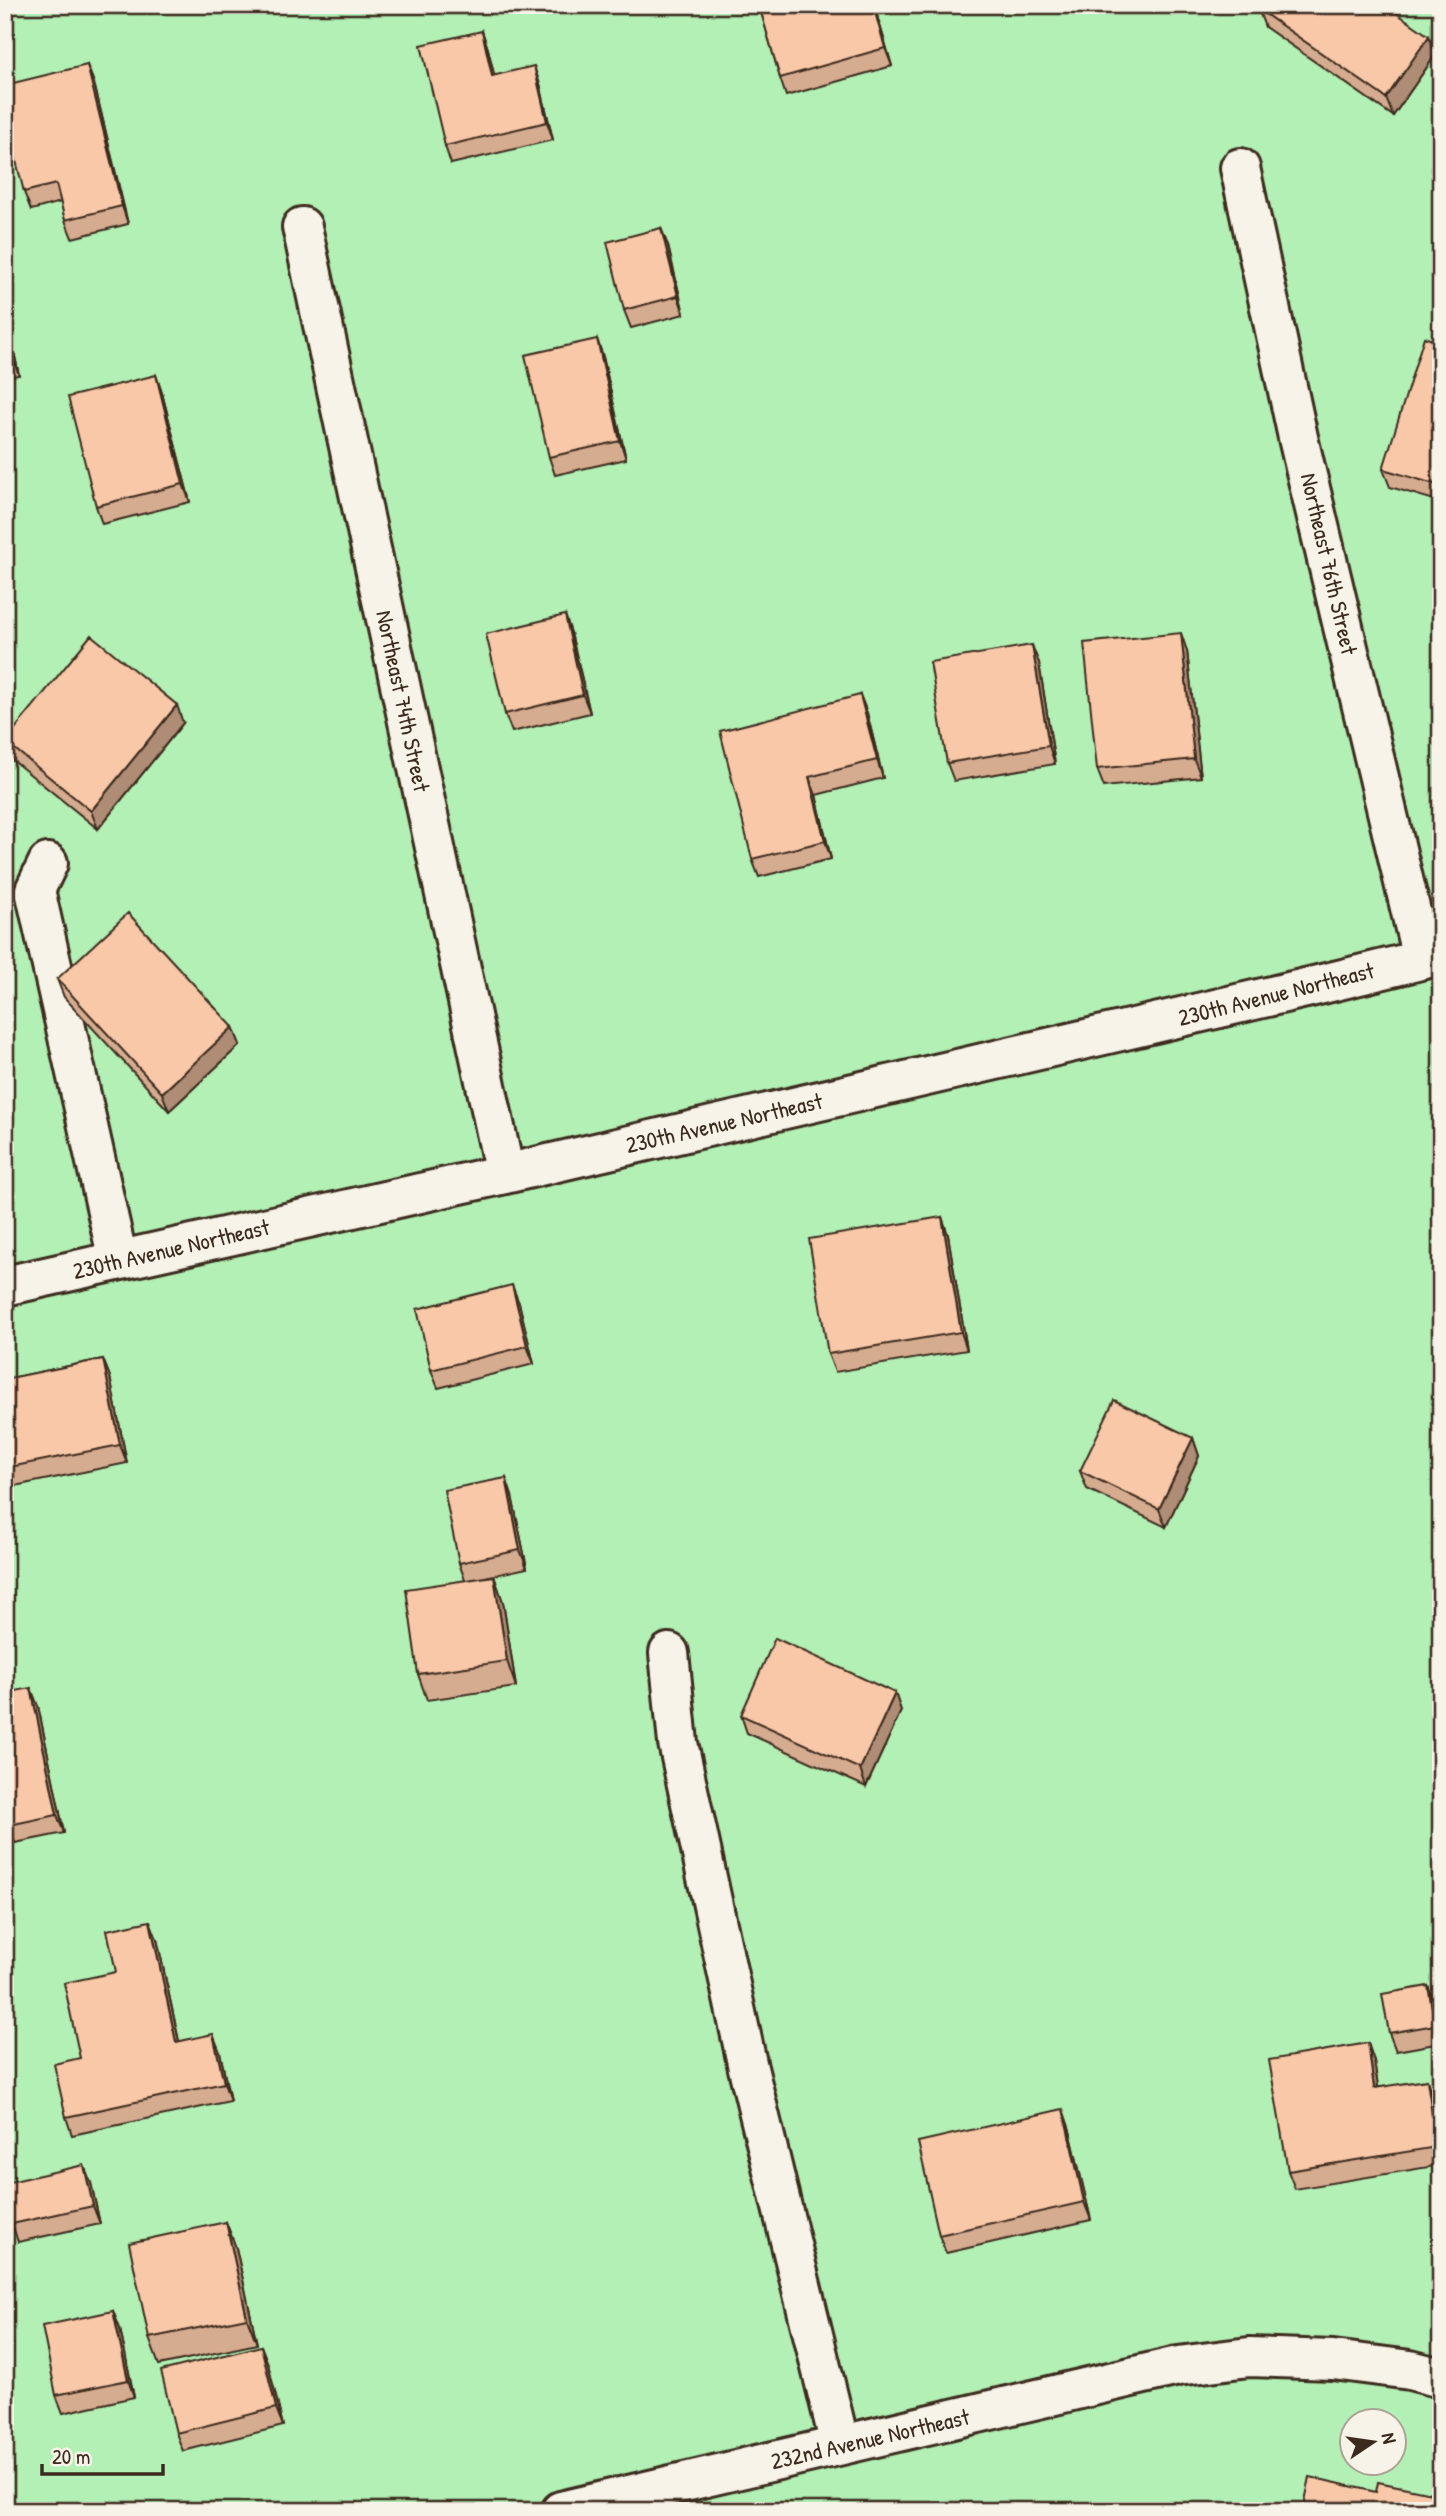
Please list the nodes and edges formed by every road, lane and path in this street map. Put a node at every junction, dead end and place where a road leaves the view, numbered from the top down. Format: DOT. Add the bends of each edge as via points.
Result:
graph roads {
  1 [pos="1240,169"];
  2 [pos="302,227"];
  3 [pos="48,863"];
  4 [pos="1431,956"];
  5 [pos="505,1174"];
  6 [pos="118,1260"];
  7 [pos="5,1286"];
  8 [pos="669,1653"];
  9 [pos="1441,2378"];
  10 [pos="840,2445"];
  11 [pos="561,2511"];
  1 -- 4 [label="street, Northeast 76th Street" via="1299,442"];
  2 -- 5 [label="street, Northeast 74th Street"];
  3 -- 6 [label="street" via="35,890"];
  4 -- 5 [label="street, 230th Avenue Northeast"];
  5 -- 6 [label="street, 230th Avenue Northeast"];
  6 -- 7 [label="street, 230th Avenue Northeast"];
  8 -- 10 [label="street" via="678,1743 745,2054"];
  9 -- 10 [label="street, 232nd Avenue Northeast" via="1334,2360 1249,2357 1178,2366"];
  10 -- 11 [label="street, 232nd Avenue Northeast"];
}
